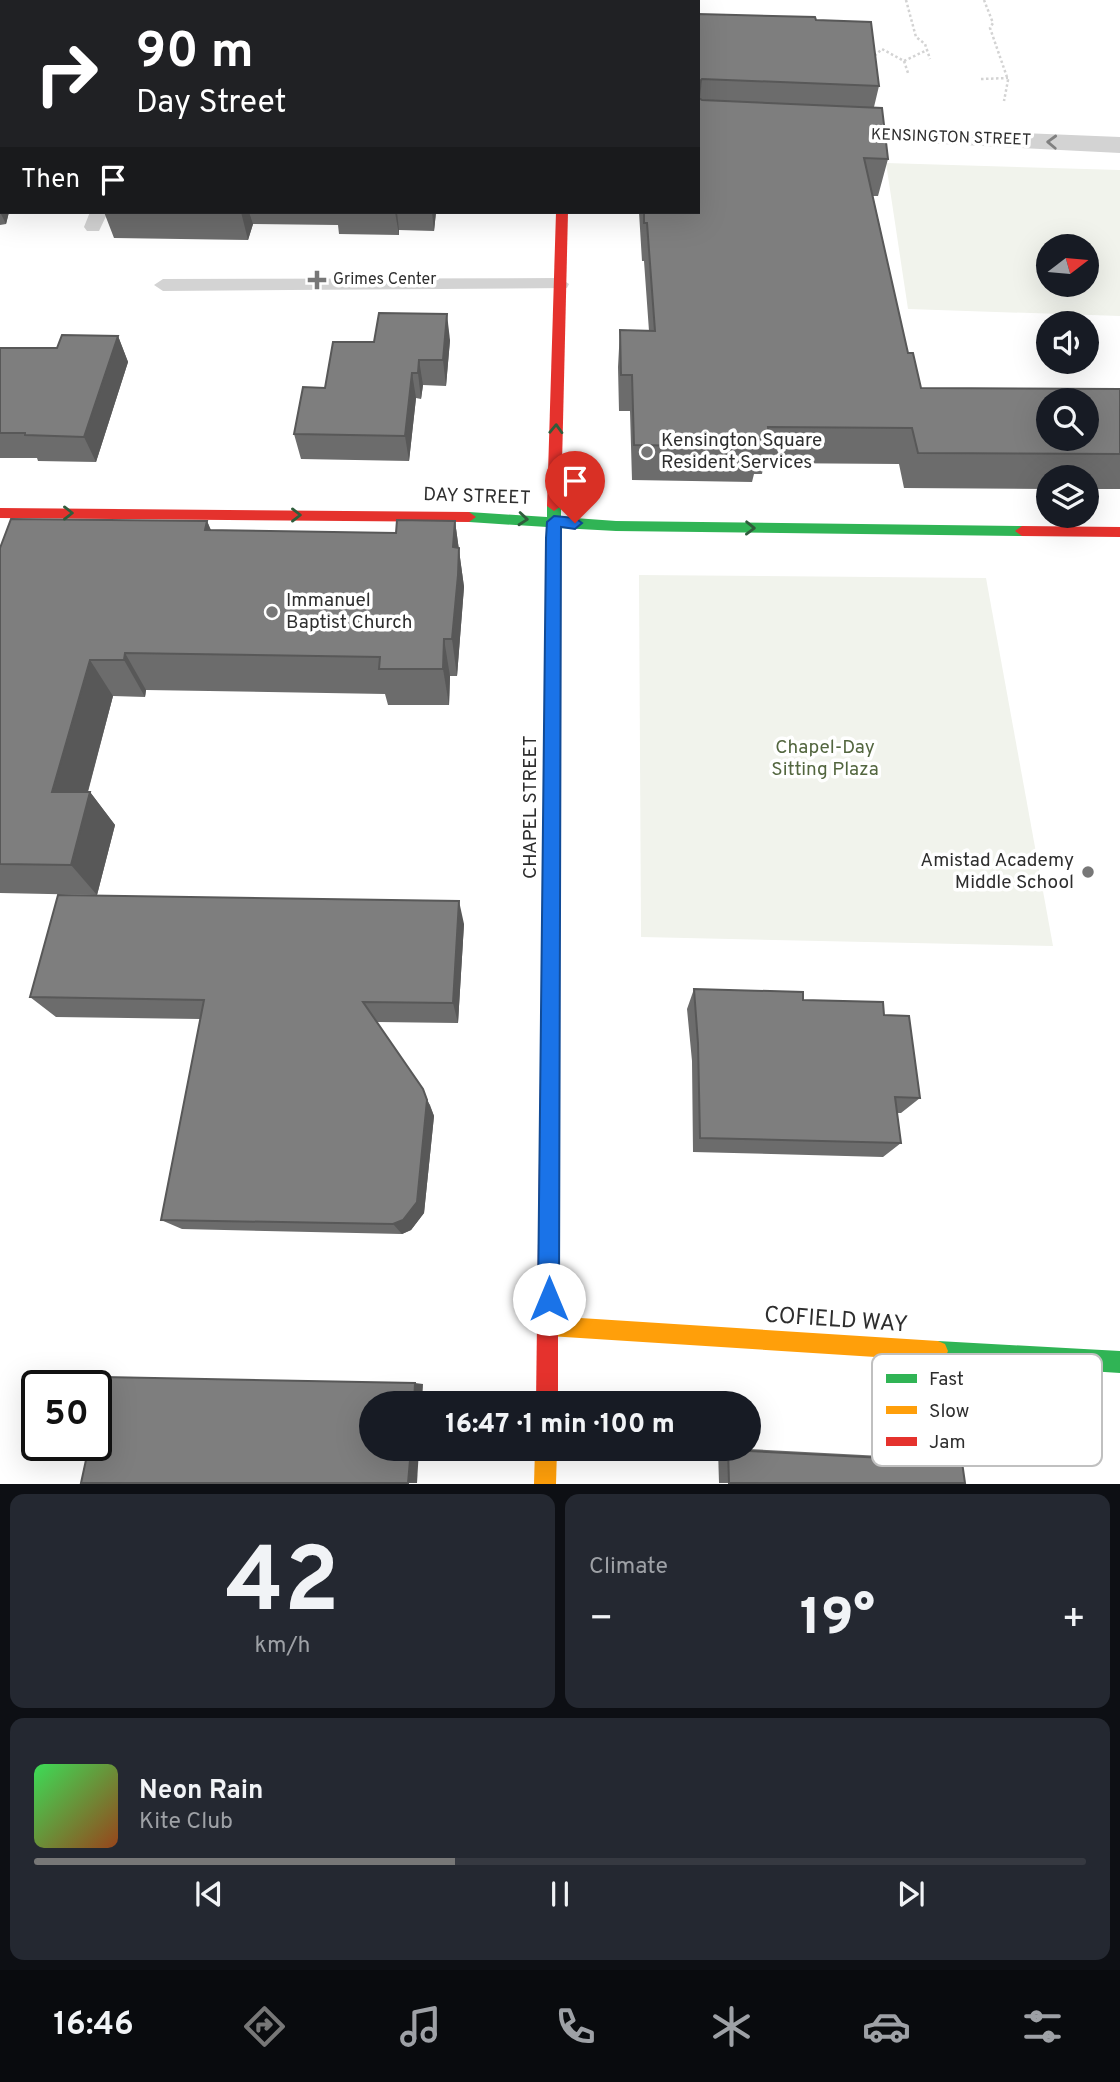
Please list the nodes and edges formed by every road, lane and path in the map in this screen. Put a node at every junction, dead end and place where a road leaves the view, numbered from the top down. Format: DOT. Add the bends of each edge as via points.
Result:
graph roads {
  1 [pos="906,0"];
  2 [pos="984,0"];
  3 [pos="927,50"];
  4 [pos="930,59"];
  5 [pos="904,61"];
  6 [pos="869,62"];
  7 [pos="908,73"];
  8 [pos="1007,78"];
  9 [pos="981,79"];
  10 [pos="1002,106"];
  11 [pos="807,132"];
  12 [pos="1120,145"];
  13 [pos="562,214"];
  14 [pos="560,284"];
  15 [pos="163,285"];
  16 [pos="0,513"];
  17 [pos="554,522"];
  18 [pos="1120,532"];
  19 [pos="549,1326"];
  20 [pos="993,1354"];
  21 [pos="1102,1361"];
  22 [pos="1120,1362"];
  23 [pos="547,1391"];
  24 [pos="546,1461"];
  25 [pos="545,1483"];
  1 -- 3 [label="path" via="916,37"];
  2 -- 8 [label="path"];
  3 -- 4 [label="path"];
  3 -- 5 [label="path"];
  5 -- 6 [label="path" via="882,49"];
  5 -- 7 [label="path"];
  8 -- 9 [label="path"];
  8 -- 10 [label="path"];
  12 -- 11 [label="street, KENSINGTON STREET, one-way"];
  13 -- 14 [label="street, CHAPEL STREET"];
  14 -- 15 [label="lane"];
  17 -- 14 [label="street, CHAPEL STREET, one-way"];
  16 -- 17 [label="street, DAY STREET, one-way" via="496,517"];
  17 -- 18 [label="street, DAY STREET, one-way"];
  17 -- 19 [label="street, CHAPEL STREET"];
  19 -- 20 [label="street, COFIELD WAY"];
  19 -- 23 [label="street, CHAPEL STREET"];
  21 -- 22 [label="street, COFIELD WAY"];
  24 -- 25 [label="street"];
}
